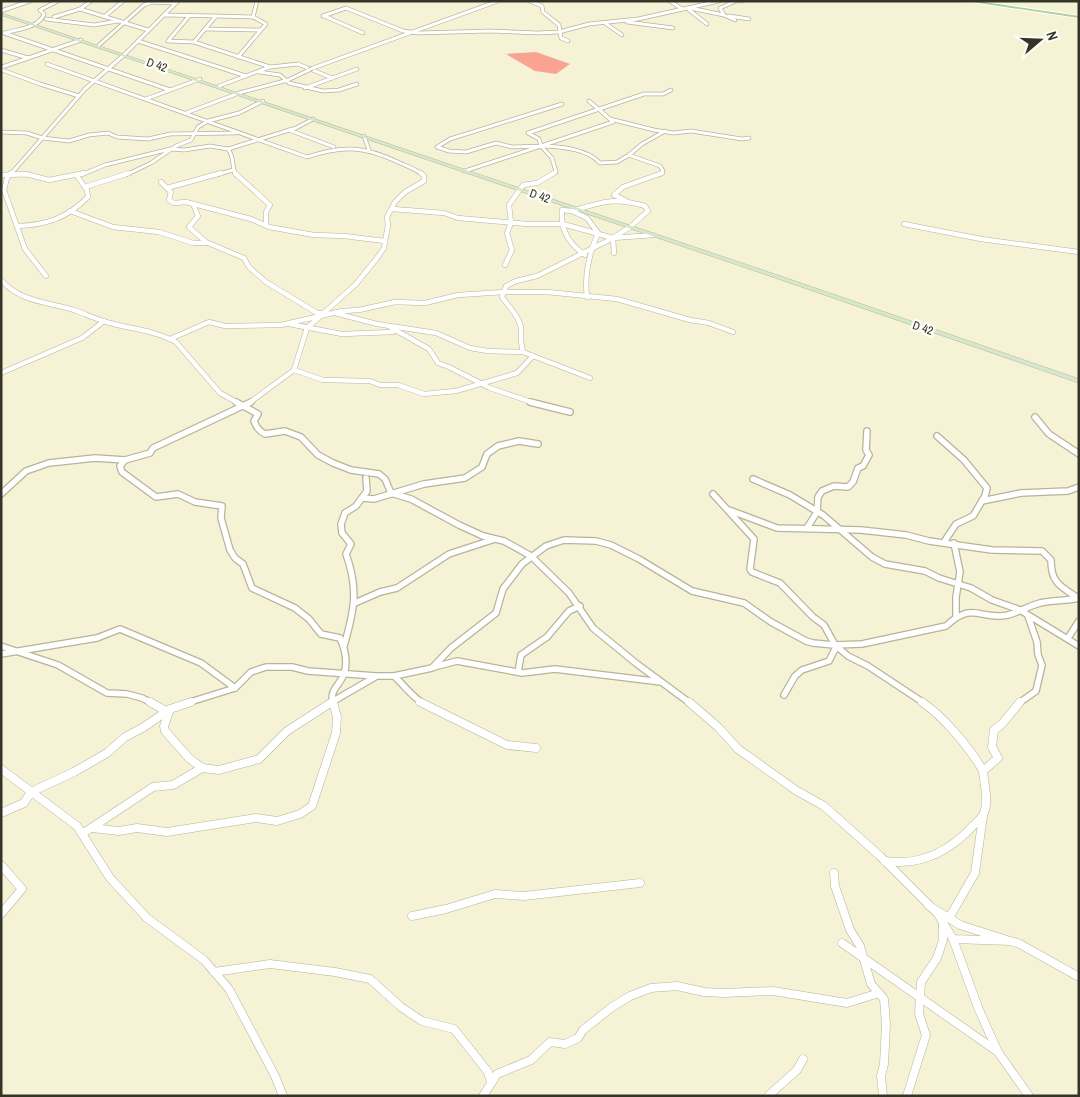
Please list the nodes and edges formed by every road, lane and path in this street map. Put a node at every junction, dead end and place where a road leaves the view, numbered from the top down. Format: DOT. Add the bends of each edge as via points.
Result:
graph roads {
  1 [pos="30,1"];
  2 [pos="58,1"];
  3 [pos="91,1"];
  4 [pos="123,1"];
  5 [pos="144,1"];
  6 [pos="257,1"];
  7 [pos="498,1"];
  8 [pos="530,1"];
  9 [pos="670,1"];
  10 [pos="719,1"];
  11 [pos="734,1"];
  12 [pos="742,1"];
  13 [pos="967,1"];
  14 [pos="152,2"];
  15 [pos="177,2"];
  16 [pos="685,8"];
  17 [pos="80,9"];
  18 [pos="1,12"];
  19 [pos="693,13"];
  20 [pos="714,13"];
  21 [pos="706,14"];
  22 [pos="164,15"];
  23 [pos="190,15"];
  24 [pos="725,15"];
  25 [pos="105,16"];
  26 [pos="216,16"];
  27 [pos="240,16"];
  28 [pos="253,17"];
  29 [pos="1079,17"];
  30 [pos="749,18"];
  31 [pos="44,20"];
  32 [pos="118,20"];
  33 [pos="735,20"];
  34 [pos="618,21"];
  35 [pos="125,23"];
  36 [pos="603,23"];
  37 [pos="707,24"];
  38 [pos="35,25"];
  39 [pos="673,28"];
  40 [pos="236,29"];
  41 [pos="148,30"];
  42 [pos="205,30"];
  43 [pos="260,30"];
  44 [pos="363,32"];
  45 [pos="413,32"];
  46 [pos="559,32"];
  47 [pos="3,33"];
  48 [pos="622,35"];
  49 [pos="81,40"];
  50 [pos="138,41"];
  51 [pos="168,41"];
  52 [pos="194,42"];
  53 [pos="568,42"];
  54 [pos="99,45"];
  55 [pos="160,48"];
  56 [pos="1,50"];
  57 [pos="53,50"];
  58 [pos="125,54"];
  59 [pos="238,57"];
  60 [pos="29,58"];
  61 [pos="46,64"];
  62 [pos="270,68"];
  63 [pos="107,69"];
  64 [pos="357,69"];
  65 [pos="257,72"];
  66 [pos="246,76"];
  67 [pos="332,78"];
  68 [pos="200,80"];
  69 [pos="288,80"];
  70 [pos="93,81"];
  71 [pos="357,84"];
  72 [pos="219,86"];
  73 [pos="306,88"];
  74 [pos="170,90"];
  75 [pos="671,90"];
  76 [pos="239,93"];
  77 [pos="79,96"];
  78 [pos="146,100"];
  79 [pos="263,101"];
  80 [pos="589,101"];
  81 [pos="562,104"];
  82 [pos="600,110"];
  83 [pos="186,113"];
  84 [pos="313,119"];
  85 [pos="610,119"];
  86 [pos="208,121"];
  87 [pos="287,130"];
  88 [pos="665,131"];
  89 [pos="1,132"];
  90 [pos="241,133"];
  91 [pos="194,134"];
  92 [pos="200,135"];
  93 [pos="364,136"];
  94 [pos="42,138"];
  95 [pos="749,138"];
  96 [pos="262,140"];
  97 [pos="210,146"];
  98 [pos="541,146"];
  99 [pos="335,148"];
  100 [pos="173,149"];
  101 [pos="228,149"];
  102 [pos="369,150"];
  103 [pos="629,154"];
  104 [pos="233,170"];
  105 [pos="465,171"];
  106 [pos="1,175"];
  107 [pos="10,175"];
  108 [pos="77,176"];
  109 [pos="161,182"];
  110 [pos="85,187"];
  111 [pos="167,188"];
  112 [pos="519,189"];
  113 [pos="625,200"];
  114 [pos="193,204"];
  115 [pos="392,209"];
  116 [pos="574,210"];
  117 [pos="70,211"];
  118 [pos="511,223"];
  119 [pos="563,224"];
  120 [pos="904,224"];
  121 [pos="266,225"];
  122 [pos="17,226"];
  123 [pos="630,227"];
  124 [pos="598,233"];
  125 [pos="653,235"];
  126 [pos="613,238"];
  127 [pos="385,241"];
  128 [pos="209,243"];
  129 [pos="593,248"];
  130 [pos="1079,252"];
  131 [pos="614,253"];
  132 [pos="583,254"];
  133 [pos="589,257"];
  134 [pos="505,265"];
  135 [pos="46,276"];
  136 [pos="2,281"];
  137 [pos="504,292"];
  138 [pos="587,297"];
  139 [pos="323,313"];
  140 [pos="333,313"];
  141 [pos="316,318"];
  142 [pos="104,321"];
  143 [pos="287,324"];
  144 [pos="386,325"];
  145 [pos="307,328"];
  146 [pos="734,332"];
  147 [pos="405,336"];
  148 [pos="170,339"];
  149 [pos="523,352"];
  150 [pos="534,356"];
  151 [pos="294,370"];
  152 [pos="1,373"];
  153 [pos="590,378"];
  154 [pos="1079,381"];
  155 [pos="481,384"];
  156 [pos="245,406"];
  157 [pos="570,412"];
  158 [pos="1036,417"];
  159 [pos="867,431"];
  160 [pos="937,436"];
  161 [pos="538,444"];
  162 [pos="1079,454"];
  163 [pos="126,460"];
  164 [pos="366,478"];
  165 [pos="754,479"];
  166 [pos="1079,487"];
  167 [pos="391,493"];
  168 [pos="1,494"];
  169 [pos="713,494"];
  170 [pos="362,498"];
  171 [pos="982,501"];
  172 [pos="729,510"];
  173 [pos="817,512"];
  174 [pos="807,528"];
  175 [pos="840,528"];
  176 [pos="495,539"];
  177 [pos="944,542"];
  178 [pos="954,543"];
  179 [pos="531,556"];
  180 [pos="958,583"];
  181 [pos="1079,598"];
  182 [pos="355,603"];
  183 [pos="580,606"];
  184 [pos="1020,610"];
  185 [pos="956,616"];
  186 [pos="1028,616"];
  187 [pos="1079,621"];
  188 [pos="1068,638"];
  189 [pos="1,646"];
  190 [pos="344,646"];
  191 [pos="835,646"];
  192 [pos="1079,646"];
  193 [pos="14,652"];
  194 [pos="1,654"];
  195 [pos="432,668"];
  196 [pos="518,672"];
  197 [pos="344,674"];
  198 [pos="376,676"];
  199 [pos="394,676"];
  200 [pos="663,682"];
  201 [pos="235,688"];
  202 [pos="784,695"];
  203 [pos="334,702"];
  204 [pos="168,710"];
  205 [pos="536,748"];
  206 [pos="202,768"];
  207 [pos="1,769"];
  208 [pos="983,771"];
  209 [pos="31,792"];
  210 [pos="1,813"];
  211 [pos="983,815"];
  212 [pos="92,828"];
  213 [pos="82,834"];
  214 [pos="885,861"];
  215 [pos="1,865"];
  216 [pos="834,873"];
  217 [pos="640,884"];
  218 [pos="1,914"];
  219 [pos="412,916"];
  220 [pos="946,919"];
  221 [pos="953,939"];
  222 [pos="1010,940"];
  223 [pos="842,943"];
  224 [pos="862,957"];
  225 [pos="214,972"];
  226 [pos="1079,977"];
  227 [pos="879,993"];
  228 [pos="920,998"];
  229 [pos="998,1052"];
  230 [pos="803,1059"];
  231 [pos="491,1082"];
  232 [pos="283,1096"];
  233 [pos="483,1096"];
  234 [pos="768,1096"];
  235 [pos="883,1096"];
  236 [pos="907,1096"];
  237 [pos="1029,1096"];
  1 -- 18 [label="street"];
  2 -- 31 [label="street" via="40,10"];
  3 -- 17 [label="street"];
  4 -- 25 [label="street"];
  5 -- 14 [label="street"];
  6 -- 28 [label="street"];
  7 -- 45 [label="street"];
  8 -- 46 [label="street" via="542,6 543,12 559,25"];
  9 -- 16 [label="street"];
  10 -- 16 [label="street"];
  11 -- 12 [label="street"];
  11 -- 24 [label="street" via="720,8"];
  13 -- 29 [label="main road"];
  14 -- 15 [label="street"];
  14 -- 35 [label="street" via="144,5"];
  15 -- 22 [label="street"];
  16 -- 19 [label="street"];
  16 -- 20 [label="street"];
  16 -- 34 [label="street"];
  17 -- 25 [label="street"];
  17 -- 31 [label="street"];
  18 -- 38 [label="street, D 42 / D 42"];
  19 -- 21 [label="street"];
  19 -- 37 [label="street"];
  20 -- 21 [label="street"];
  20 -- 24 [label="street"];
  21 -- 24 [label="street" via="714,17"];
  22 -- 23 [label="street"];
  22 -- 41 [label="street"];
  23 -- 26 [label="street"];
  23 -- 51 [label="street"];
  24 -- 30 [label="street"];
  24 -- 33 [label="street"];
  25 -- 32 [label="street"];
  26 -- 27 [label="street"];
  26 -- 42 [label="street"];
  27 -- 28 [label="street"];
  27 -- 40 [label="street"];
  28 -- 43 [label="street" via="266,24"];
  31 -- 32 [label="street" via="66,20 90,26"];
  31 -- 38 [label="street"];
  32 -- 35 [label="street"];
  34 -- 36 [label="street"];
  34 -- 39 [label="street"];
  35 -- 41 [label="street"];
  35 -- 54 [label="street"];
  36 -- 46 [label="street"];
  36 -- 48 [label="street"];
  38 -- 47 [label="street"];
  38 -- 49 [label="street, D 42 / D 42"];
  40 -- 42 [label="street"];
  40 -- 43 [label="street"];
  41 -- 50 [label="street"];
  42 -- 52 [label="street"];
  43 -- 59 [label="street"];
  44 -- 45 [label="street" via="323,16 346,8 403,32"];
  45 -- 46 [label="street"];
  45 -- 69 [label="street"];
  46 -- 53 [label="street" via="561,38"];
  47 -- 57 [label="street"];
  49 -- 54 [label="street, D 42 / D 42"];
  49 -- 57 [label="street"];
  50 -- 55 [label="street"];
  50 -- 58 [label="street"];
  51 -- 52 [label="street"];
  51 -- 55 [label="street"];
  52 -- 59 [label="street"];
  54 -- 58 [label="street, D 42 / D 42"];
  55 -- 66 [label="street"];
  56 -- 60 [label="street"];
  57 -- 60 [label="street"];
  57 -- 63 [label="street"];
  58 -- 63 [label="street"];
  58 -- 68 [label="street, D 42 / D 42"];
  59 -- 62 [label="street"];
  60 -- 77 [label="street" via="4,65 2,70"];
  61 -- 70 [label="street"];
  62 -- 65 [label="street"];
  62 -- 67 [label="street" via="298,64"];
  63 -- 70 [label="street"];
  63 -- 74 [label="street"];
  64 -- 67 [label="street"];
  65 -- 66 [label="street"];
  65 -- 69 [label="street" via="279,74"];
  66 -- 72 [label="street"];
  67 -- 73 [label="street"];
  68 -- 72 [label="street, D 42 / D 42"];
  68 -- 74 [label="street"];
  69 -- 73 [label="street"];
  69 -- 76 [label="street"];
  70 -- 77 [label="street"];
  70 -- 78 [label="street"];
  71 -- 73 [label="street" via="341,91"];
  72 -- 76 [label="street, D 42 / D 42"];
  74 -- 78 [label="street"];
  75 -- 82 [label="street" via="663,94 644,94"];
  76 -- 79 [label="street, D 42 / D 42"];
  76 -- 83 [label="street"];
  77 -- 94 [label="street"];
  78 -- 83 [label="street"];
  79 -- 84 [label="street, D 42 / D 42"];
  79 -- 86 [label="street" via="239,113"];
  80 -- 82 [label="street"];
  81 -- 98 [label="street" via="450,139 437,147 466,152 496,143"];
  82 -- 85 [label="street"];
  82 -- 98 [label="street" via="528,133 539,139"];
  83 -- 86 [label="street"];
  84 -- 87 [label="street"];
  84 -- 93 [label="street, D 42 / D 42"];
  85 -- 88 [label="street"];
  85 -- 98 [label="street" via="613,122"];
  86 -- 90 [label="street"];
  86 -- 91 [label="street"];
  87 -- 96 [label="street"];
  87 -- 99 [label="street"];
  88 -- 95 [label="street"];
  88 -- 103 [label="street"];
  89 -- 94 [label="street" via="27,133"];
  90 -- 92 [label="street"];
  90 -- 96 [label="street"];
  91 -- 92 [label="street"];
  91 -- 94 [label="street" via="130,138 108,133 69,141"];
  91 -- 100 [label="street" via="191,140"];
  92 -- 97 [label="street"];
  93 -- 102 [label="street"];
  93 -- 105 [label="street, D 42 / D 42"];
  94 -- 107 [label="street"];
  96 -- 99 [label="street" via="307,157"];
  96 -- 101 [label="street"];
  97 -- 100 [label="street"];
  97 -- 101 [label="street"];
  98 -- 103 [label="street" via="588,152 600,162 617,162"];
  98 -- 105 [label="street"];
  98 -- 112 [label="street" via="552,158 556,172"];
  99 -- 102 [label="street" via="350,146"];
  100 -- 108 [label="street" via="105,165"];
  100 -- 110 [label="street" via="119,178"];
  101 -- 104 [label="street" via="233,156"];
  102 -- 115 [label="street" via="424,176 424,181 405,192"];
  103 -- 113 [label="street" via="663,170 662,174 623,187 614,195"];
  104 -- 111 [label="street"];
  104 -- 121 [label="street" via="270,205 266,212"];
  105 -- 112 [label="street, D 42 / D 42"];
  106 -- 107 [label="street"];
  107 -- 108 [label="street" via="26,174 50,180"];
  107 -- 122 [label="street" via="4,190"];
  108 -- 110 [label="street"];
  109 -- 111 [label="street"];
  110 -- 117 [label="street" via="88,197"];
  111 -- 114 [label="street" via="171,192 169,200"];
  112 -- 116 [label="street, D 42 / D 42"];
  112 -- 118 [label="street" via="509,205"];
  113 -- 116 [label="street" via="605,201"];
  113 -- 123 [label="street" via="645,206 648,211"];
  114 -- 121 [label="street"];
  114 -- 128 [label="street" via="198,216 189,227"];
  115 -- 118 [label="street"];
  115 -- 127 [label="street"];
  116 -- 119 [label="street" via="562,210"];
  116 -- 123 [label="street, D 42 / D 42"];
  116 -- 124 [label="street" via="587,218"];
  117 -- 122 [label="street" via="50,223"];
  117 -- 128 [label="street" via="113,227 145,230 193,243"];
  118 -- 119 [label="street"];
  118 -- 134 [label="street" via="507,233 514,245"];
  119 -- 124 [label="street"];
  119 -- 132 [label="street" via="566,238"];
  120 -- 130 [label="street" via="981,239"];
  121 -- 127 [label="street" via="314,236"];
  122 -- 135 [label="street" via="25,249"];
  123 -- 125 [label="street, D 42 / D 42"];
  123 -- 126 [label="street"];
  124 -- 126 [label="street"];
  124 -- 129 [label="street"];
  125 -- 126 [label="street"];
  125 -- 154 [label="street, D 42 / D 42"];
  126 -- 129 [label="street"];
  126 -- 131 [label="street"];
  127 -- 139 [label="street" via="384,248 356,284"];
  128 -- 139 [label="street" via="244,258 248,268 270,284 317,313"];
  129 -- 132 [label="street"];
  129 -- 133 [label="street"];
  132 -- 133 [label="street"];
  132 -- 137 [label="street" via="537,276 516,281 506,286"];
  133 -- 138 [label="street"];
  136 -- 142 [label="street" via="33,301"];
  137 -- 138 [label="street" via="548,292"];
  137 -- 140 [label="street" via="458,295 425,303 395,302"];
  137 -- 149 [label="street" via="502,297 519,321"];
  138 -- 146 [label="street" via="626,301"];
  139 -- 140 [label="street"];
  139 -- 141 [label="street"];
  140 -- 141 [label="street"];
  140 -- 144 [label="street"];
  141 -- 143 [label="street"];
  141 -- 145 [label="street"];
  142 -- 148 [label="street"];
  142 -- 152 [label="street" via="82,338"];
  143 -- 145 [label="street"];
  143 -- 148 [label="street" via="226,326 209,322"];
  144 -- 147 [label="street"];
  144 -- 149 [label="street" via="436,333 470,348"];
  145 -- 147 [label="street" via="358,334 387,330"];
  145 -- 151 [label="street"];
  147 -- 155 [label="street" via="430,349 438,363 450,365"];
  148 -- 156 [label="street" via="208,376 220,393"];
  149 -- 150 [label="street"];
  150 -- 153 [label="street"];
  150 -- 155 [label="street" via="517,372"];
  151 -- 155 [label="street" via="323,380 370,381 380,385 398,385 424,394 456,391"];
  151 -- 156 [label="street"];
  155 -- 157 [label="street" via="510,397"];
  156 -- 163 [label="street" via="179,435 153,448 150,453"];
  156 -- 167 [label="street" via="258,414 254,424 264,434 284,431 301,437 318,455 351,470 379,474"];
  158 -- 162 [label="street" via="1046,431"];
  159 -- 173 [label="street" via="868,455 863,466 858,468 854,482 848,487 834,486 822,490"];
  160 -- 171 [label="street" via="951,446 985,483 986,493"];
  161 -- 167 [label="street" via="527,440 496,447 486,455 482,467 464,478"];
  163 -- 168 [label="street" via="95,458 49,463 26,471"];
  163 -- 190 [label="street" via="120,466 122,472 156,497 178,494 195,502 222,506 221,518 230,550 243,564 252,588 295,608 320,634 340,638"];
  164 -- 170 [label="street" via="367,491"];
  165 -- 173 [label="street" via="790,495"];
  166 -- 171 [label="street"];
  167 -- 170 [label="street" via="374,499"];
  167 -- 176 [label="street" via="482,536"];
  169 -- 172 [label="street"];
  170 -- 182 [label="street" via="345,513 341,524 342,533 351,544 346,554 354,573"];
  171 -- 177 [label="street" via="973,516 956,524"];
  172 -- 174 [label="street" via="777,528"];
  172 -- 191 [label="street" via="754,539 752,572 780,583 824,625"];
  173 -- 174 [label="street"];
  173 -- 175 [label="street"];
  174 -- 175 [label="street"];
  175 -- 177 [label="street"];
  175 -- 180 [label="street" via="872,557 885,564 925,571"];
  176 -- 179 [label="street"];
  176 -- 182 [label="street" via="448,554 397,588"];
  177 -- 178 [label="street"];
  178 -- 180 [label="street" via="960,572"];
  178 -- 181 [label="street" via="992,550 1042,551 1051,560 1055,582"];
  179 -- 183 [label="street"];
  179 -- 191 [label="street" via="548,543 557,541 594,540 616,546 698,594 744,603 806,641"];
  179 -- 195 [label="street" via="513,571 498,600 496,613 451,648"];
  180 -- 184 [label="street"];
  180 -- 185 [label="street"];
  181 -- 184 [label="street" via="1044,602"];
  182 -- 190 [label="street"];
  183 -- 196 [label="street" via="569,611 547,637 521,656"];
  183 -- 200 [label="street" via="593,628"];
  184 -- 185 [label="street" via="1007,615 969,613"];
  184 -- 186 [label="street"];
  185 -- 191 [label="street" via="946,626 862,644"];
  186 -- 188 [label="street"];
  186 -- 208 [label="street" via="1042,664 1036,691 1020,702 994,730 992,747 998,758"];
  187 -- 188 [label="street"];
  188 -- 192 [label="street"];
  189 -- 193 [label="street"];
  190 -- 197 [label="street"];
  191 -- 202 [label="street" via="829,662 797,674"];
  191 -- 208 [label="street" via="937,712"];
  193 -- 194 [label="street"];
  193 -- 201 [label="street" via="97,638 120,629 201,664"];
  193 -- 204 [label="street" via="58,665 107,693 142,698"];
  195 -- 196 [label="street" via="457,661"];
  195 -- 199 [label="street"];
  196 -- 200 [label="street" via="555,668"];
  197 -- 198 [label="street"];
  197 -- 201 [label="street" via="292,667 266,668 251,672"];
  197 -- 203 [label="street" via="331,697"];
  198 -- 199 [label="street"];
  198 -- 203 [label="street"];
  199 -- 205 [label="street" via="416,700 507,745"];
  200 -- 214 [label="street" via="718,727 738,749 796,791 824,806"];
  201 -- 204 [label="street"];
  203 -- 206 [label="street" via="287,731 259,760 219,770"];
  203 -- 212 [label="street" via="336,733 312,806 304,814 266,822 256,818 167,832"];
  204 -- 206 [label="street" via="165,731"];
  204 -- 209 [label="street" via="125,737 107,753"];
  206 -- 212 [label="street" via="175,785 153,787"];
  207 -- 209 [label="street"];
  208 -- 211 [label="street" via="987,794"];
  209 -- 210 [label="street" via="24,803"];
  209 -- 213 [label="street" via="77,826"];
  211 -- 214 [label="street" via="953,845 934,856 920,860"];
  211 -- 220 [label="street" via="975,874"];
  212 -- 213 [label="street"];
  213 -- 225 [label="street" via="110,878 147,918 204,960"];
  214 -- 220 [label="street"];
  215 -- 218 [label="street" via="22,889"];
  216 -- 224 [label="street" via="841,907"];
  217 -- 219 [label="street" via="524,896 495,894"];
  220 -- 221 [label="street"];
  220 -- 222 [label="street"];
  220 -- 228 [label="street" via="937,958 921,982"];
  221 -- 222 [label="street"];
  221 -- 229 [label="street"];
  222 -- 226 [label="street"];
  223 -- 224 [label="street"];
  224 -- 227 [label="street" via="871,984"];
  224 -- 228 [label="street"];
  225 -- 231 [label="street" via="270,964 370,979 400,1007 422,1021 454,1029 488,1072"];
  225 -- 232 [label="street" via="229,989"];
  227 -- 231 [label="street" via="847,1003 773,991 724,993 677,986 651,988 612,1007 583,1030 578,1038 565,1044 550,1042 530,1060 497,1074"];
  227 -- 235 [label="street" via="884,999 886,1024 884,1064 880,1076"];
  228 -- 229 [label="street"];
  228 -- 236 [label="street" via="919,1014 926,1035"];
  229 -- 237 [label="street"];
  230 -- 234 [label="street" via="798,1070"];
  231 -- 233 [label="street"];
}
